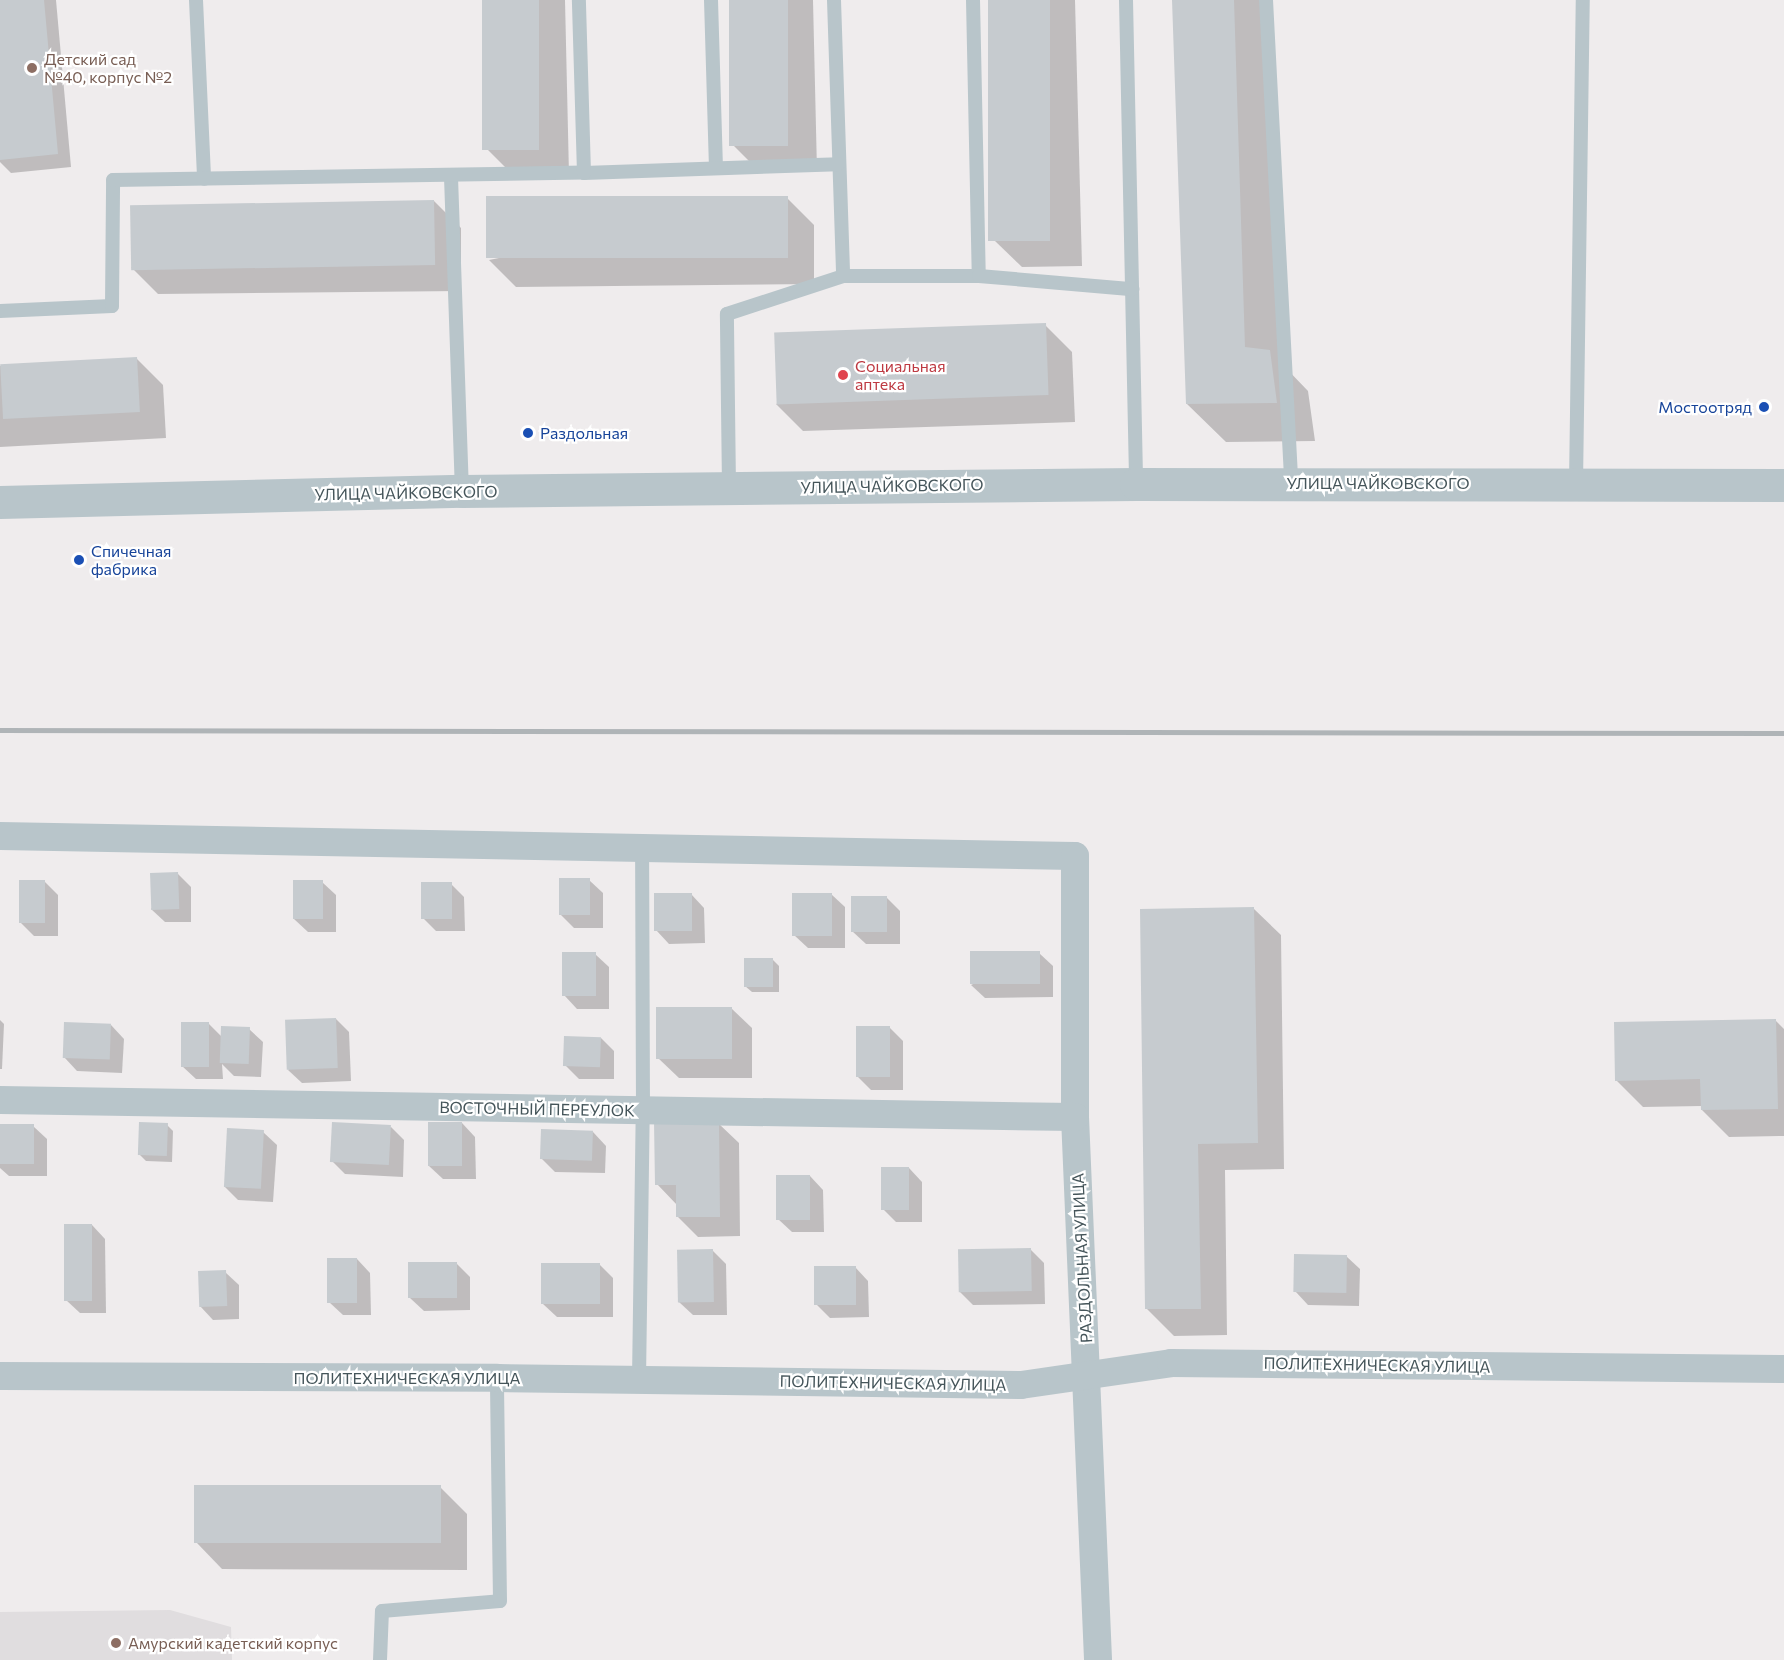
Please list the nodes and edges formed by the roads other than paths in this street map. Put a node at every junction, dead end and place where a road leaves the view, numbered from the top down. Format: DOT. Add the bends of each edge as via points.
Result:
graph roads {
  1 [pos="196,0"];
  2 [pos="579,0"];
  3 [pos="711,0"];
  4 [pos="834,0"];
  5 [pos="974,0"];
  6 [pos="1125,0"];
  7 [pos="1266,0"];
  8 [pos="1583,0"];
  9 [pos="838,164"];
  10 [pos="716,168"];
  11 [pos="584,172"];
  12 [pos="451,177"];
  13 [pos="204,179"];
  14 [pos="843,276"];
  15 [pos="979,276"];
  16 [pos="1132,289"];
  17 [pos="0,311"];
  18 [pos="1291,482"];
  19 [pos="1136,484"];
  20 [pos="1576,484"];
  21 [pos="1784,485"];
  22 [pos="729,488"];
  23 [pos="462,491"];
  24 [pos="0,502"];
  25 [pos="0,836"];
  26 [pos="642,848"];
  27 [pos="0,1100"];
  28 [pos="643,1110"];
  29 [pos="1075,1117"];
  30 [pos="1784,1369"];
  31 [pos="0,1376"];
  32 [pos="1088,1377"];
  33 [pos="497,1378"];
  34 [pos="639,1380"];
  35 [pos="380,1660"];
  36 [pos="1098,1660"];
  1 -- 13 [label="lane"];
  2 -- 11 [label="lane"];
  3 -- 10 [label="lane"];
  4 -- 9 [label="lane"];
  5 -- 15 [label="lane"];
  6 -- 16 [label="lane"];
  7 -- 18 [label="lane"];
  8 -- 20 [label="lane"];
  9 -- 10 [label="lane"];
  9 -- 14 [label="lane"];
  10 -- 11 [label="lane"];
  11 -- 12 [label="lane"];
  12 -- 13 [label="lane"];
  12 -- 23 [label="lane"];
  13 -- 17 [label="lane" via="113,180 112,306"];
  14 -- 15 [label="lane"];
  14 -- 22 [label="lane" via="727,314"];
  15 -- 16 [label="lane"];
  16 -- 19 [label="lane"];
  18 -- 19 [label="street, УЛИЦА ЧАЙКОВСКОГО"];
  18 -- 20 [label="street, УЛИЦА ЧАЙКОВСКОГО"];
  19 -- 22 [label="street, УЛИЦА ЧАЙКОВСКОГО"];
  20 -- 21 [label="street, УЛИЦА ЧАЙКОВСКОГО"];
  22 -- 23 [label="street, УЛИЦА ЧАЙКОВСКОГО"];
  23 -- 24 [label="street, УЛИЦА ЧАЙКОВСКОГО"];
  25 -- 26 [label="street"];
  26 -- 28 [label="lane"];
  26 -- 29 [label="street, РАЗДОЛЬНАЯ УЛИЦА" via="1075,856"];
  27 -- 28 [label="street, ВОСТОЧНЫЙ ПЕРЕУЛОК"];
  28 -- 29 [label="street, ВОСТОЧНЫЙ ПЕРЕУЛОК"];
  28 -- 34 [label="lane"];
  29 -- 32 [label="street, РАЗДОЛЬНАЯ УЛИЦА"];
  30 -- 32 [label="street, ПОЛИТЕХНИЧЕСКАЯ УЛИЦА" via="1171,1363"];
  31 -- 33 [label="street, ПОЛИТЕХНИЧЕСКАЯ УЛИЦА"];
  32 -- 34 [label="street, ПОЛИТЕХНИЧЕСКАЯ УЛИЦА" via="1021,1385"];
  32 -- 36 [label="street, РАЗДОЛЬНАЯ УЛИЦА"];
  33 -- 34 [label="street, ПОЛИТЕХНИЧЕСКАЯ УЛИЦА"];
  33 -- 35 [label="lane" via="500,1600 382,1611"];
}
